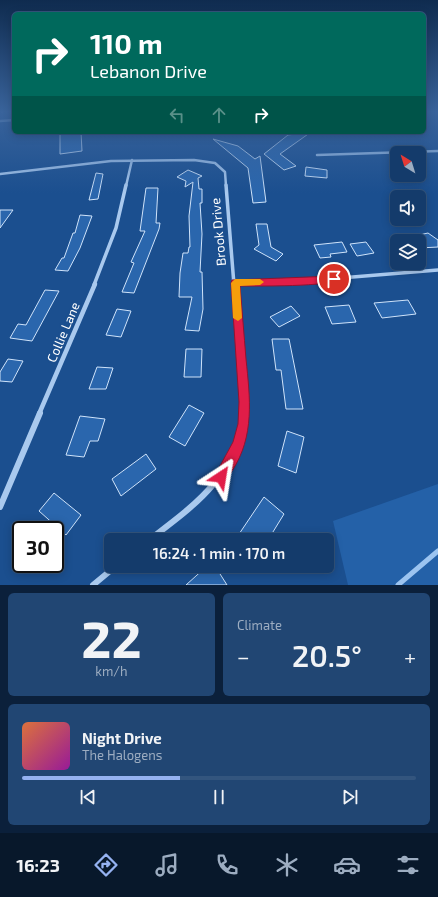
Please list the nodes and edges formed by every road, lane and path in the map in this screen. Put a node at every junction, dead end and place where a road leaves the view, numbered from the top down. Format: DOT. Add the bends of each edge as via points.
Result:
graph roads {
  1 [pos="438,151"];
  2 [pos="317,155"];
  3 [pos="132,160"];
  4 [pos="0,174"];
  5 [pos="438,270"];
  6 [pos="235,283"];
  7 [pos="0,508"];
  8 [pos="158,533"];
  9 [pos="108,573"];
  10 [pos="93,585"];
  1 -- 2 [label="street"];
  3 -- 4 [label="street"];
  3 -- 6 [label="street, Brook Drive" via="204,160 224,169"];
  3 -- 7 [label="street, Collie Lane" via="107,254"];
  5 -- 6 [label="street" via="304,282"];
  6 -- 8 [label="street, Brook Drive" via="244,402 244,424 239,443 228,466 205,496"];
  9 -- 10 [label="street"];
}
